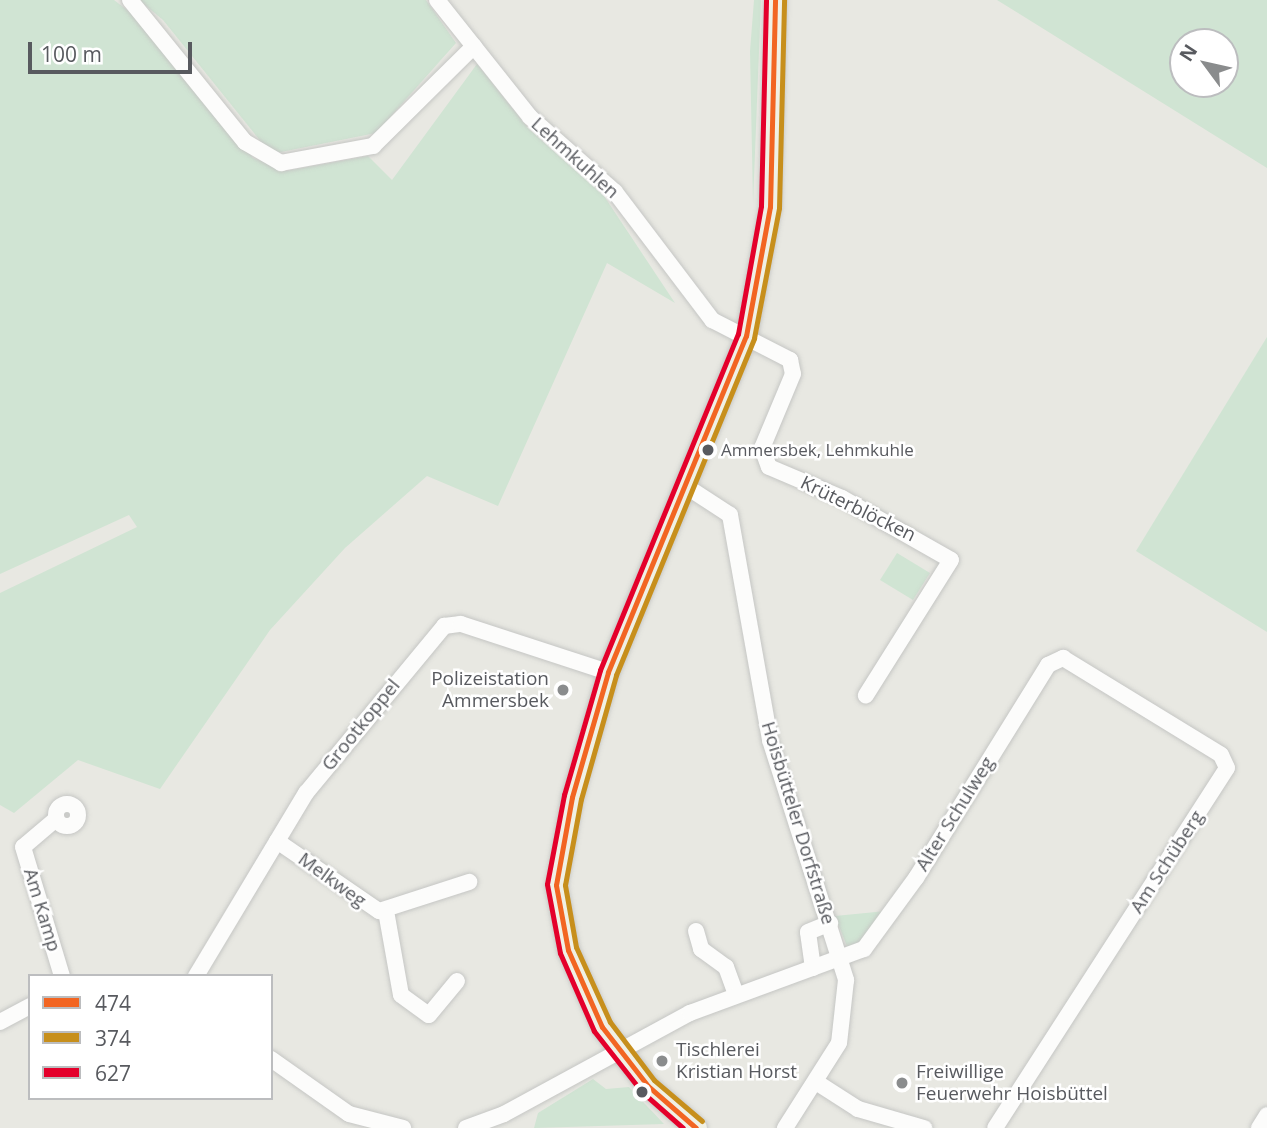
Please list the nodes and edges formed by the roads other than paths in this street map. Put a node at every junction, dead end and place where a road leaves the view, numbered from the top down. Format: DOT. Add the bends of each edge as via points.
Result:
graph roads {
  1 [pos="131,0"];
  2 [pos="437,0"];
  3 [pos="775,0"];
  4 [pos="474,46"];
  5 [pos="746,336"];
  6 [pos="684,485"];
  7 [pos="1058,658"];
  8 [pos="608,672"];
  9 [pos="866,695"];
  10 [pos="56,820"];
  11 [pos="277,841"];
  12 [pos="469,882"];
  13 [pos="386,911"];
  14 [pos="830,923"];
  15 [pos="696,930"];
  16 [pos="842,962"];
  17 [pos="813,968"];
  18 [pos="61,974"];
  19 [pos="197,974"];
  20 [pos="457,981"];
  21 [pos="736,994"];
  22 [pos="28,1007"];
  23 [pos="0,1022"];
  24 [pos="620,1053"];
  25 [pos="273,1060"];
  26 [pos="816,1082"];
  27 [pos="1267,1115"];
  28 [pos="506,1121"];
  29 [pos="403,1128"];
  30 [pos="466,1128"];
  31 [pos="696,1128"];
  32 [pos="785,1128"];
  33 [pos="924,1128"];
  34 [pos="995,1128"];
  35 [pos="1259,1128"];
  1 -- 4 [label="street" via="245,142 281,163 373,146"];
  2 -- 4 [label="street, Lehmkuhlen"];
  3 -- 5 [label="main road" via="769,206"];
  4 -- 5 [label="street, Lehmkuhlen" via="537,125 615,192 696,303 724,331"];
  5 -- 6 [label="main road"];
  5 -- 9 [label="street, Krüterblöcken" via="784,353 793,368 762,448 769,467 842,498 951,560"];
  6 -- 8 [label="main road"];
  6 -- 14 [label="street, Hoisbütteler Dorfstraße" via="730,514 770,740"];
  7 -- 16 [label="street, Alter Schulweg" via="903,898 864,949"];
  7 -- 34 [label="street, Am Schüberg" via="1221,755 1227,768"];
  8 -- 11 [label="street, Grootkoppel" via="451,622 357,727"];
  8 -- 24 [label="main road" via="572,797 556,885 568,950"];
  10 -- 18 [label="street, Am Kamp" via="23,847"];
  11 -- 13 [label="street, Melkweg" via="372,908"];
  11 -- 19 [label="street, Grootkoppel"];
  12 -- 13 [label="street, Melkweg"];
  13 -- 20 [label="street" via="401,995 429,1015"];
  14 -- 16 [label="street, Hoisbütteler Dorfstraße"];
  14 -- 17 [label="street" via="808,932"];
  15 -- 21 [label="street" via="701,949 726,967"];
  16 -- 17 [label="street"];
  16 -- 26 [label="street, Hoisbütteler Dorfstraße" via="845,1029"];
  17 -- 21 [label="street"];
  21 -- 24 [label="street"];
  22 -- 23 [label="street"];
  24 -- 28 [label="street"];
  24 -- 31 [label="main road"];
  25 -- 29 [label="street" via="349,1114"];
  26 -- 32 [label="street, Hoisbütteler Dorfstraße"];
  26 -- 33 [label="street" via="858,1109"];
  27 -- 35 [label="street"];
  28 -- 30 [label="street"];
}
